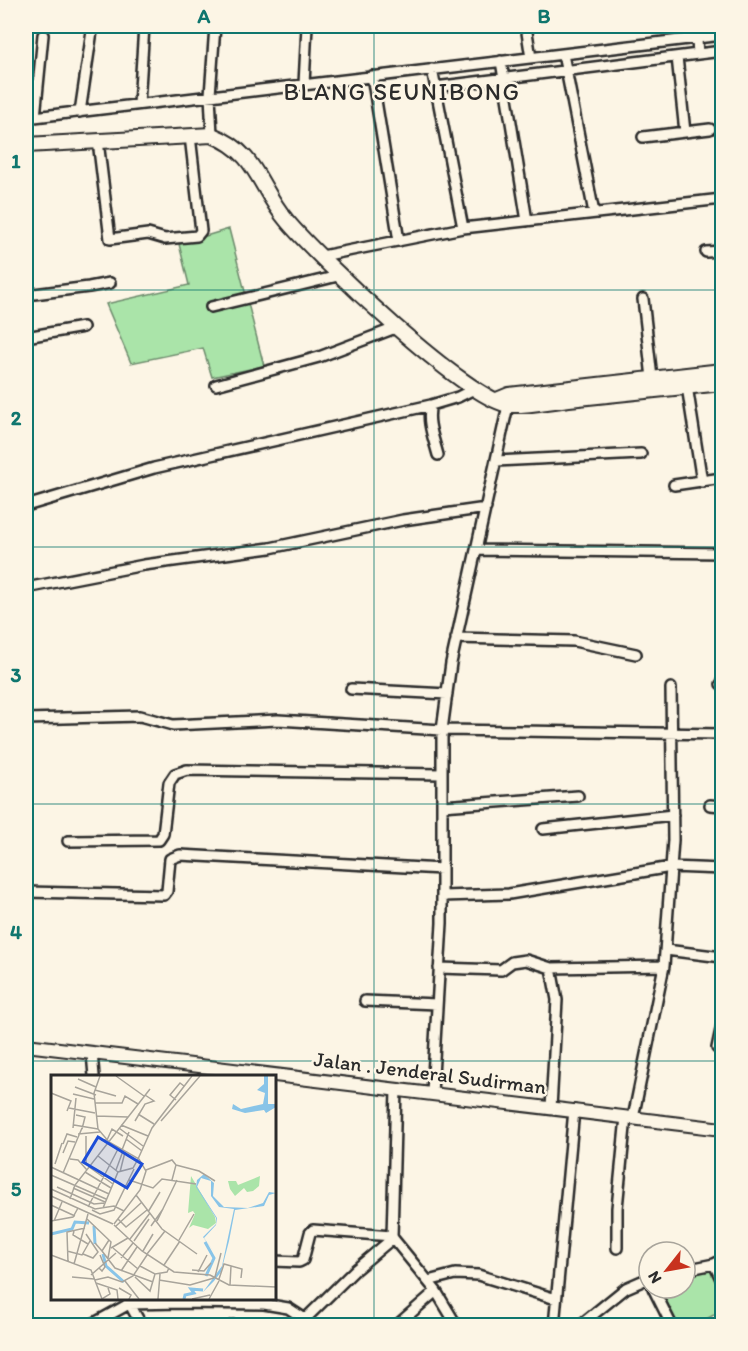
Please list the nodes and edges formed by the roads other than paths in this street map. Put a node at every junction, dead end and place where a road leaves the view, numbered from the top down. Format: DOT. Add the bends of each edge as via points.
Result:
graph roads {
  1 [pos="144,26"];
  2 [pos="215,26"];
  3 [pos="307,26"];
  4 [pos="526,26"];
  5 [pos="696,26"];
  6 [pos="92,31"];
  7 [pos="43,35"];
  8 [pos="723,35"];
  9 [pos="698,38"];
  10 [pos="723,51"];
  11 [pos="563,54"];
  12 [pos="698,54"];
  13 [pos="677,57"];
  14 [pos="531,58"];
  15 [pos="501,61"];
  16 [pos="432,69"];
  17 [pos="567,71"];
  18 [pos="372,76"];
  19 [pos="504,79"];
  20 [pos="304,84"];
  21 [pos="435,87"];
  22 [pos="210,95"];
  23 [pos="139,104"];
  24 [pos="80,112"];
  25 [pos="30,118"];
  26 [pos="710,129"];
  27 [pos="685,132"];
  28 [pos="212,135"];
  29 [pos="190,136"];
  30 [pos="643,137"];
  31 [pos="98,141"];
  32 [pos="26,145"];
  33 [pos="723,199"];
  34 [pos="594,213"];
  35 [pos="528,221"];
  36 [pos="463,228"];
  37 [pos="399,241"];
  38 [pos="723,251"];
  39 [pos="706,252"];
  40 [pos="322,256"];
  41 [pos="342,275"];
  42 [pos="110,283"];
  43 [pos="26,295"];
  44 [pos="643,299"];
  45 [pos="211,307"];
  46 [pos="83,327"];
  47 [pos="398,327"];
  48 [pos="26,337"];
  49 [pos="723,371"];
  50 [pos="651,378"];
  51 [pos="723,383"];
  52 [pos="216,385"];
  53 [pos="687,386"];
  54 [pos="474,388"];
  55 [pos="505,400"];
  56 [pos="431,405"];
  57 [pos="640,454"];
  58 [pos="438,455"];
  59 [pos="496,461"];
  60 [pos="723,478"];
  61 [pos="702,482"];
  62 [pos="674,485"];
  63 [pos="26,506"];
  64 [pos="486,508"];
  65 [pos="476,550"];
  66 [pos="723,553"];
  67 [pos="26,588"];
  68 [pos="456,638"];
  69 [pos="636,654"];
  70 [pos="671,688"];
  71 [pos="351,689"];
  72 [pos="447,694"];
  73 [pos="26,719"];
  74 [pos="442,730"];
  75 [pos="672,734"];
  76 [pos="723,734"];
  77 [pos="441,774"];
  78 [pos="578,796"];
  79 [pos="710,805"];
  80 [pos="442,806"];
  81 [pos="723,806"];
  82 [pos="673,815"];
  83 [pos="543,829"];
  84 [pos="68,841"];
  85 [pos="671,867"];
  86 [pos="442,869"];
  87 [pos="723,869"];
  88 [pos="26,892"];
  89 [pos="442,896"];
  90 [pos="666,950"];
  91 [pos="723,957"];
  92 [pos="664,966"];
  93 [pos="439,968"];
  94 [pos="551,968"];
  95 [pos="365,1001"];
  96 [pos="437,1004"];
  97 [pos="723,1025"];
  98 [pos="26,1045"];
  99 [pos="717,1048"];
  100 [pos="92,1053"];
  101 [pos="231,1072"];
  102 [pos="94,1075"];
  103 [pos="260,1075"];
  104 [pos="276,1077"];
  105 [pos="396,1089"];
  106 [pos="432,1093"];
  107 [pos="550,1108"];
  108 [pos="574,1110"];
  109 [pos="630,1118"];
  110 [pos="723,1130"];
  111 [pos="393,1237"];
  112 [pos="617,1248"];
  113 [pos="276,1261"];
  114 [pos="718,1262"];
  115 [pos="697,1267"];
  116 [pos="428,1281"];
  117 [pos="723,1281"];
  118 [pos="637,1283"];
  119 [pos="436,1291"];
  120 [pos="556,1299"];
  121 [pos="659,1300"];
  122 [pos="129,1301"];
  123 [pos="302,1322"];
  124 [pos="89,1326"];
  125 [pos="142,1326"];
  126 [pos="396,1326"];
  127 [pos="458,1326"];
  128 [pos="554,1326"];
  129 [pos="579,1326"];
  130 [pos="672,1326"];
  1 -- 23 [label="street"];
  2 -- 22 [label="street"];
  3 -- 20 [label="street"];
  4 -- 14 [label="street"];
  5 -- 9 [label="street"];
  6 -- 24 [label="street"];
  7 -- 25 [label="street"];
  8 -- 9 [label="street"];
  9 -- 11 [label="street"];
  9 -- 12 [label="street"];
  10 -- 12 [label="street"];
  11 -- 14 [label="street"];
  11 -- 17 [label="street"];
  12 -- 13 [label="street"];
  13 -- 17 [label="street"];
  13 -- 27 [label="street"];
  14 -- 15 [label="street"];
  15 -- 16 [label="street"];
  15 -- 19 [label="street"];
  16 -- 18 [label="street"];
  16 -- 21 [label="street"];
  17 -- 19 [label="street"];
  17 -- 34 [label="street"];
  18 -- 20 [label="street"];
  18 -- 37 [label="street"];
  19 -- 21 [label="street"];
  19 -- 35 [label="street"];
  20 -- 22 [label="street"];
  21 -- 36 [label="street"];
  22 -- 23 [label="street"];
  22 -- 28 [label="street"];
  23 -- 24 [label="street"];
  24 -- 25 [label="street"];
  26 -- 27 [label="street"];
  27 -- 30 [label="street"];
  28 -- 29 [label="main road"];
  28 -- 40 [label="main road" via="228,141 242,153 287,221"];
  29 -- 31 [label="main road"];
  29 -- 31 [label="street" via="201,231 197,236 178,239 148,234 110,239"];
  31 -- 32 [label="main road"];
  33 -- 34 [label="street"];
  34 -- 35 [label="street"];
  35 -- 36 [label="street"];
  36 -- 37 [label="street"];
  37 -- 40 [label="street"];
  38 -- 39 [label="street"];
  40 -- 41 [label="main road"];
  41 -- 45 [label="street"];
  41 -- 47 [label="main road"];
  42 -- 43 [label="street"];
  44 -- 50 [label="street"];
  46 -- 48 [label="street"];
  47 -- 52 [label="street" via="320,357"];
  47 -- 54 [label="main road" via="434,360"];
  49 -- 50 [label="main road"];
  50 -- 55 [label="main road"];
  51 -- 53 [label="main road"];
  53 -- 55 [label="main road"];
  53 -- 61 [label="street"];
  54 -- 55 [label="main road"];
  54 -- 56 [label="street"];
  55 -- 59 [label="street"];
  56 -- 58 [label="street" via="431,427"];
  56 -- 63 [label="street" via="154,468"];
  57 -- 59 [label="street"];
  59 -- 64 [label="street"];
  60 -- 61 [label="street"];
  61 -- 62 [label="street"];
  64 -- 65 [label="street"];
  64 -- 67 [label="street"];
  65 -- 66 [label="street"];
  65 -- 68 [label="street"];
  68 -- 69 [label="street" via="574,641"];
  68 -- 72 [label="street"];
  70 -- 75 [label="street"];
  71 -- 72 [label="street"];
  72 -- 74 [label="street"];
  73 -- 74 [label="street" via="140,716 173,725 278,720"];
  74 -- 75 [label="street"];
  74 -- 77 [label="street"];
  75 -- 76 [label="street"];
  75 -- 82 [label="street"];
  77 -- 80 [label="street"];
  77 -- 84 [label="street" via="187,770 175,774 169,783 159,840"];
  78 -- 80 [label="street"];
  79 -- 81 [label="street"];
  80 -- 86 [label="street"];
  82 -- 83 [label="street"];
  82 -- 85 [label="street"];
  85 -- 87 [label="street"];
  85 -- 89 [label="street" via="509,894"];
  85 -- 90 [label="street"];
  86 -- 88 [label="street" via="180,855 170,859 164,896"];
  86 -- 89 [label="street"];
  89 -- 93 [label="street"];
  90 -- 91 [label="street"];
  90 -- 92 [label="street"];
  92 -- 94 [label="street"];
  92 -- 109 [label="street"];
  93 -- 94 [label="street" via="501,970 512,962 526,960"];
  93 -- 96 [label="street"];
  94 -- 107 [label="street" via="557,1000"];
  95 -- 96 [label="street"];
  96 -- 106 [label="street"];
  97 -- 99 [label="street"];
  98 -- 100 [label="street, Jalan . Jenderal Sudirman"];
  100 -- 101 [label="street, Jalan . Jenderal Sudirman"];
  100 -- 102 [label="street"];
  101 -- 103 [label="street, Jalan . Jenderal Sudirman"];
  104 -- 105 [label="street, Jalan . Jenderal Sudirman"];
  105 -- 106 [label="street, Jalan . Jenderal Sudirman"];
  105 -- 111 [label="street"];
  106 -- 107 [label="street, Jalan . Jenderal Sudirman"];
  107 -- 108 [label="street, Jalan . Jenderal Sudirman"];
  108 -- 109 [label="street, Jalan . Jenderal Sudirman"];
  108 -- 120 [label="street"];
  109 -- 110 [label="street, Jalan . Jenderal Sudirman"];
  109 -- 112 [label="street" via="618,1185"];
  111 -- 113 [label="street" via="315,1230 310,1233 302,1260"];
  111 -- 116 [label="street"];
  111 -- 123 [label="street"];
  114 -- 115 [label="street"];
  114 -- 117 [label="street"];
  116 -- 119 [label="street"];
  116 -- 120 [label="street" via="455,1274 478,1275"];
  118 -- 129 [label="street"];
  119 -- 126 [label="street"];
  119 -- 127 [label="street"];
  120 -- 128 [label="street"];
  121 -- 130 [label="street"];
  122 -- 123 [label="street" via="281,1306"];
  122 -- 124 [label="street"];
  122 -- 125 [label="street"];
}
